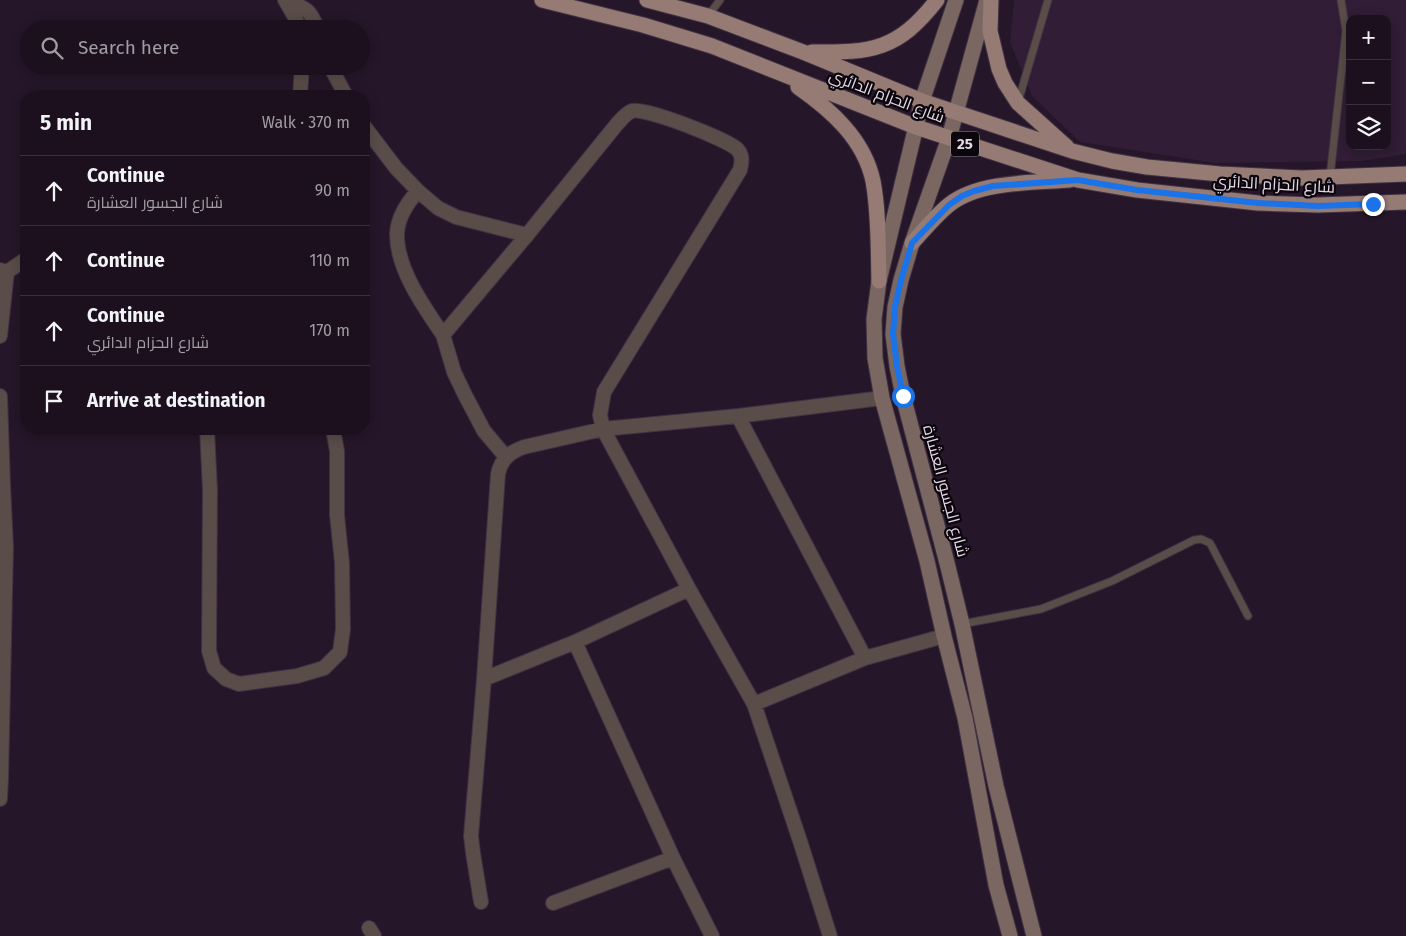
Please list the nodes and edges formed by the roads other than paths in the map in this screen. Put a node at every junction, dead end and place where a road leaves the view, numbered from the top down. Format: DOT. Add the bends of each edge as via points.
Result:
graph roads {
  1 [pos="542,0"];
  2 [pos="647,0"];
  3 [pos="720,0"];
  4 [pos="937,0"];
  5 [pos="956,0"];
  6 [pos="986,0"];
  7 [pos="992,0"];
  8 [pos="1048,0"];
  9 [pos="1341,0"];
  10 [pos="286,1"];
  11 [pos="708,16"];
  12 [pos="296,20"];
  13 [pos="314,20"];
  14 [pos="803,52"];
  15 [pos="778,73"];
  16 [pos="301,75"];
  17 [pos="335,75"];
  18 [pos="300,90"];
  19 [pos="343,90"];
  20 [pos="922,101"];
  21 [pos="1018,103"];
  22 [pos="956,112"];
  23 [pos="916,127"];
  24 [pos="370,134"];
  25 [pos="949,138"];
  26 [pos="1072,151"];
  27 [pos="1406,174"];
  28 [pos="1330,178"];
  29 [pos="1078,180"];
  30 [pos="418,191"];
  31 [pos="1406,202"];
  32 [pos="527,235"];
  33 [pos="912,243"];
  34 [pos="20,262"];
  35 [pos="4,271"];
  36 [pos="879,280"];
  37 [pos="443,335"];
  38 [pos="0,336"];
  39 [pos="0,396"];
  40 [pos="882,398"];
  41 [pos="738,416"];
  42 [pos="603,429"];
  43 [pos="207,435"];
  44 [pos="334,435"];
  45 [pos="506,457"];
  46 [pos="1,483"];
  47 [pos="689,589"];
  48 [pos="1248,616"];
  49 [pos="962,624"];
  50 [pos="944,636"];
  51 [pos="575,642"];
  52 [pos="865,658"];
  53 [pos="484,679"];
  54 [pos="754,704"];
  55 [pos="0,800"];
  56 [pos="673,858"];
  57 [pos="482,902"];
  58 [pos="553,903"];
  59 [pos="712,936"];
  60 [pos="830,936"];
  61 [pos="1010,936"];
  62 [pos="1034,936"];
  1 -- 15 [label="main road, شارع الحزام الدائري / 25" via="652,27 712,46"];
  2 -- 11 [label="main road, شارع الحزام الدائري / 25"];
  3 -- 11 [label="lane"];
  4 -- 14 [label="main road" via="905,34 879,47"];
  5 -- 20 [label="main road"];
  6 -- 22 [label="main road, شارع الجسور العشارة"];
  7 -- 21 [label="main road" via="990,31 998,69"];
  8 -- 21 [label="lane"];
  9 -- 28 [label="lane" via="1346,31"];
  10 -- 12 [label="street"];
  10 -- 13 [label="street" via="310,12"];
  11 -- 14 [label="main road, شارع الحزام الدائري / 25"];
  14 -- 20 [label="main road, شارع الحزام الدائري / 25"];
  15 -- 23 [label="main road, شارع الحزام الدائري / 25"];
  15 -- 36 [label="main road" via="838,119 860,147 873,180"];
  16 -- 18 [label="street"];
  17 -- 19 [label="street"];
  20 -- 22 [label="main road, شارع الحزام الدائري / 25"];
  20 -- 23 [label="main road"];
  21 -- 26 [label="main road"];
  22 -- 25 [label="main road, شارع الجسور العشارة"];
  22 -- 26 [label="main road, شارع الحزام الدائري / 25"];
  23 -- 25 [label="main road, شارع الحزام الدائري / 25"];
  23 -- 36 [label="main road"];
  24 -- 30 [label="street"];
  25 -- 29 [label="main road, شارع الحزام الدائري / 25"];
  25 -- 33 [label="main road, شارع الجسور العشارة"];
  26 -- 28 [label="main road, شارع الحزام الدائري / 25" via="1112,161 1220,174"];
  27 -- 28 [label="main road, شارع الحزام الدائري / 25"];
  29 -- 31 [label="main road, شارع الحزام الدائري / 25" via="1258,203 1318,206"];
  29 -- 33 [label="main road" via="993,186 974,191 949,205"];
  30 -- 32 [label="street" via="446,213"];
  30 -- 37 [label="street" via="407,203 401,218 397,231 398,245 409,279"];
  32 -- 37 [label="street"];
  32 -- 42 [label="street" via="617,124 632,111 651,113 687,125 731,145 742,156 740,170 604,392 600,415"];
  33 -- 49 [label="main road, شارع الجسور العشارة" via="895,307 893,334 897,366"];
  34 -- 35 [label="street"];
  35 -- 38 [label="street"];
  36 -- 40 [label="main road" via="874,319 875,358"];
  37 -- 45 [label="street" via="465,395 484,431"];
  39 -- 46 [label="street"];
  40 -- 41 [label="street"];
  40 -- 50 [label="main road"];
  41 -- 42 [label="street"];
  41 -- 52 [label="street"];
  42 -- 45 [label="street" via="515,450"];
  42 -- 47 [label="street"];
  43 -- 44 [label="street" via="209,651 214,668 226,679 239,684 297,676 324,668 340,652 342,563"];
  45 -- 53 [label="street" via="498,474"];
  46 -- 55 [label="street" via="6,547"];
  47 -- 51 [label="street"];
  47 -- 54 [label="street"];
  48 -- 49 [label="lane" via="1210,543 1201,539 1112,581 1041,609"];
  49 -- 62 [label="main road, شارع الجسور العشارة" via="996,786"];
  50 -- 52 [label="street"];
  50 -- 61 [label="main road" via="965,718 993,868"];
  51 -- 53 [label="street"];
  51 -- 56 [label="street"];
  52 -- 54 [label="street"];
  53 -- 57 [label="street" via="471,836"];
  54 -- 60 [label="street"];
  56 -- 58 [label="street"];
  56 -- 59 [label="street"];
}
